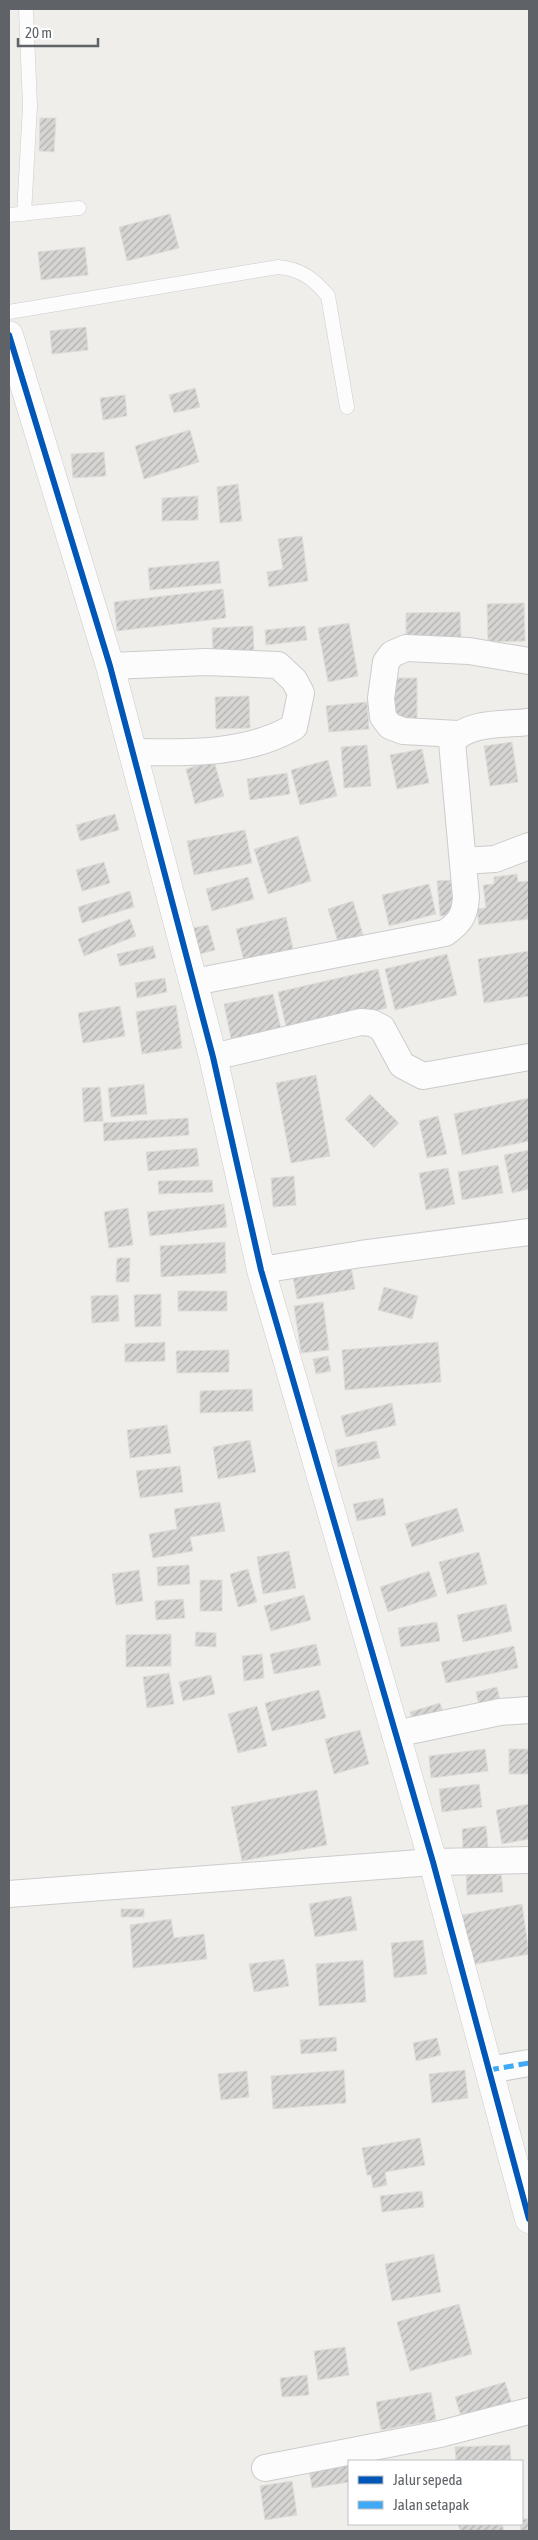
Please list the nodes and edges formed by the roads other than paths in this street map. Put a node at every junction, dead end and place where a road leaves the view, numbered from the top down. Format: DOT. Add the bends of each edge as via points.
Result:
graph roads {
  1 [pos="26,9"];
  2 [pos="79,208"];
  3 [pos="24,214"];
  4 [pos="9,215"];
  5 [pos="9,312"];
  6 [pos="9,335"];
  7 [pos="346,407"];
  8 [pos="529,661"];
  9 [pos="110,666"];
  10 [pos="529,722"];
  11 [pos="458,734"];
  12 [pos="132,752"];
  13 [pos="529,846"];
  14 [pos="463,861"];
  15 [pos="194,982"];
  16 [pos="212,1057"];
  17 [pos="529,1058"];
  18 [pos="529,1232"];
  19 [pos="261,1270"];
  20 [pos="529,1710"];
  21 [pos="395,1734"];
  22 [pos="529,1860"];
  23 [pos="432,1862"];
  24 [pos="9,1894"];
  25 [pos="529,2063"];
  26 [pos="489,2070"];
  27 [pos="529,2219"];
  28 [pos="529,2411"];
  29 [pos="265,2468"];
  1 -- 3 [label="lane" via="30,106"];
  2 -- 3 [label="lane"];
  3 -- 4 [label="lane"];
  5 -- 7 [label="lane" via="278,267 296,269 317,283 328,296"];
  6 -- 9 [label="street"];
  8 -- 11 [label="street" via="469,651 406,648 392,654 386,662 381,698 383,717 403,731"];
  9 -- 12 [label="street"];
  9 -- 12 [label="street" via="206,662 278,665 294,680 301,693 294,727 261,742 182,753"];
  10 -- 11 [label="street" via="468,729"];
  11 -- 14 [label="street" via="452,742"];
  12 -- 15 [label="street"];
  13 -- 14 [label="street" via="495,859"];
  14 -- 15 [label="street" via="465,912 457,925 445,933"];
  15 -- 16 [label="street"];
  16 -- 17 [label="street" via="361,1022 382,1028 402,1065 423,1076"];
  16 -- 19 [label="street"];
  18 -- 19 [label="street"];
  19 -- 21 [label="street"];
  20 -- 21 [label="street" via="500,1712"];
  21 -- 23 [label="street"];
  22 -- 23 [label="street"];
  23 -- 24 [label="street"];
  23 -- 26 [label="street"];
  25 -- 26 [label="street"];
  26 -- 27 [label="street"];
  28 -- 29 [label="street" via="440,2434"];
}
